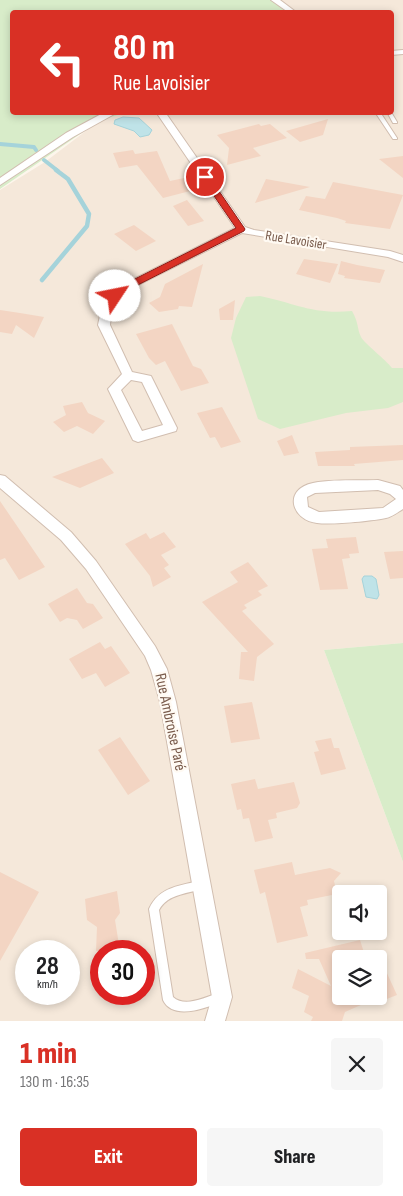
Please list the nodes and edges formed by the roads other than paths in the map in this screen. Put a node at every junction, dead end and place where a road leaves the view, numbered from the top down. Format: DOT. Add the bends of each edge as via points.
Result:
graph roads {
  1 [pos="275,0"];
  2 [pos="289,10"];
  3 [pos="105,115"];
  4 [pos="162,115"];
  5 [pos="379,115"];
  6 [pos="391,115"];
  7 [pos="396,122"];
  8 [pos="395,138"];
  9 [pos="0,182"];
  10 [pos="241,229"];
  11 [pos="403,259"];
  12 [pos="128,375"];
  13 [pos="0,480"];
  14 [pos="403,498"];
  15 [pos="202,885"];
  16 [pos="222,997"];
  17 [pos="215,1021"];
  1 -- 2 [label="street"];
  3 -- 9 [label="street" via="73,132"];
  4 -- 10 [label="street"];
  5 -- 8 [label="lane"];
  6 -- 7 [label="lane"];
  10 -- 11 [label="street, Rue Lavoisier" via="390,254"];
  10 -- 12 [label="street" via="122,289 107,304 104,325"];
  12 -- 12 [label="street" via="114,389 138,437 171,428 147,379"];
  13 -- 15 [label="street, Rue Ambroise Paré" via="66,536 91,565 159,669"];
  14 -- 14 [label="street" via="395,490 378,485 313,488 300,495 302,510 317,518 385,513 399,505"];
  15 -- 16 [label="street, Rue Ambroise Paré"];
  15 -- 16 [label="lane" via="165,895 158,899 154,908 168,1000 173,1006 182,1008"];
  16 -- 17 [label="street, Rue Ambroise Paré"];
}
